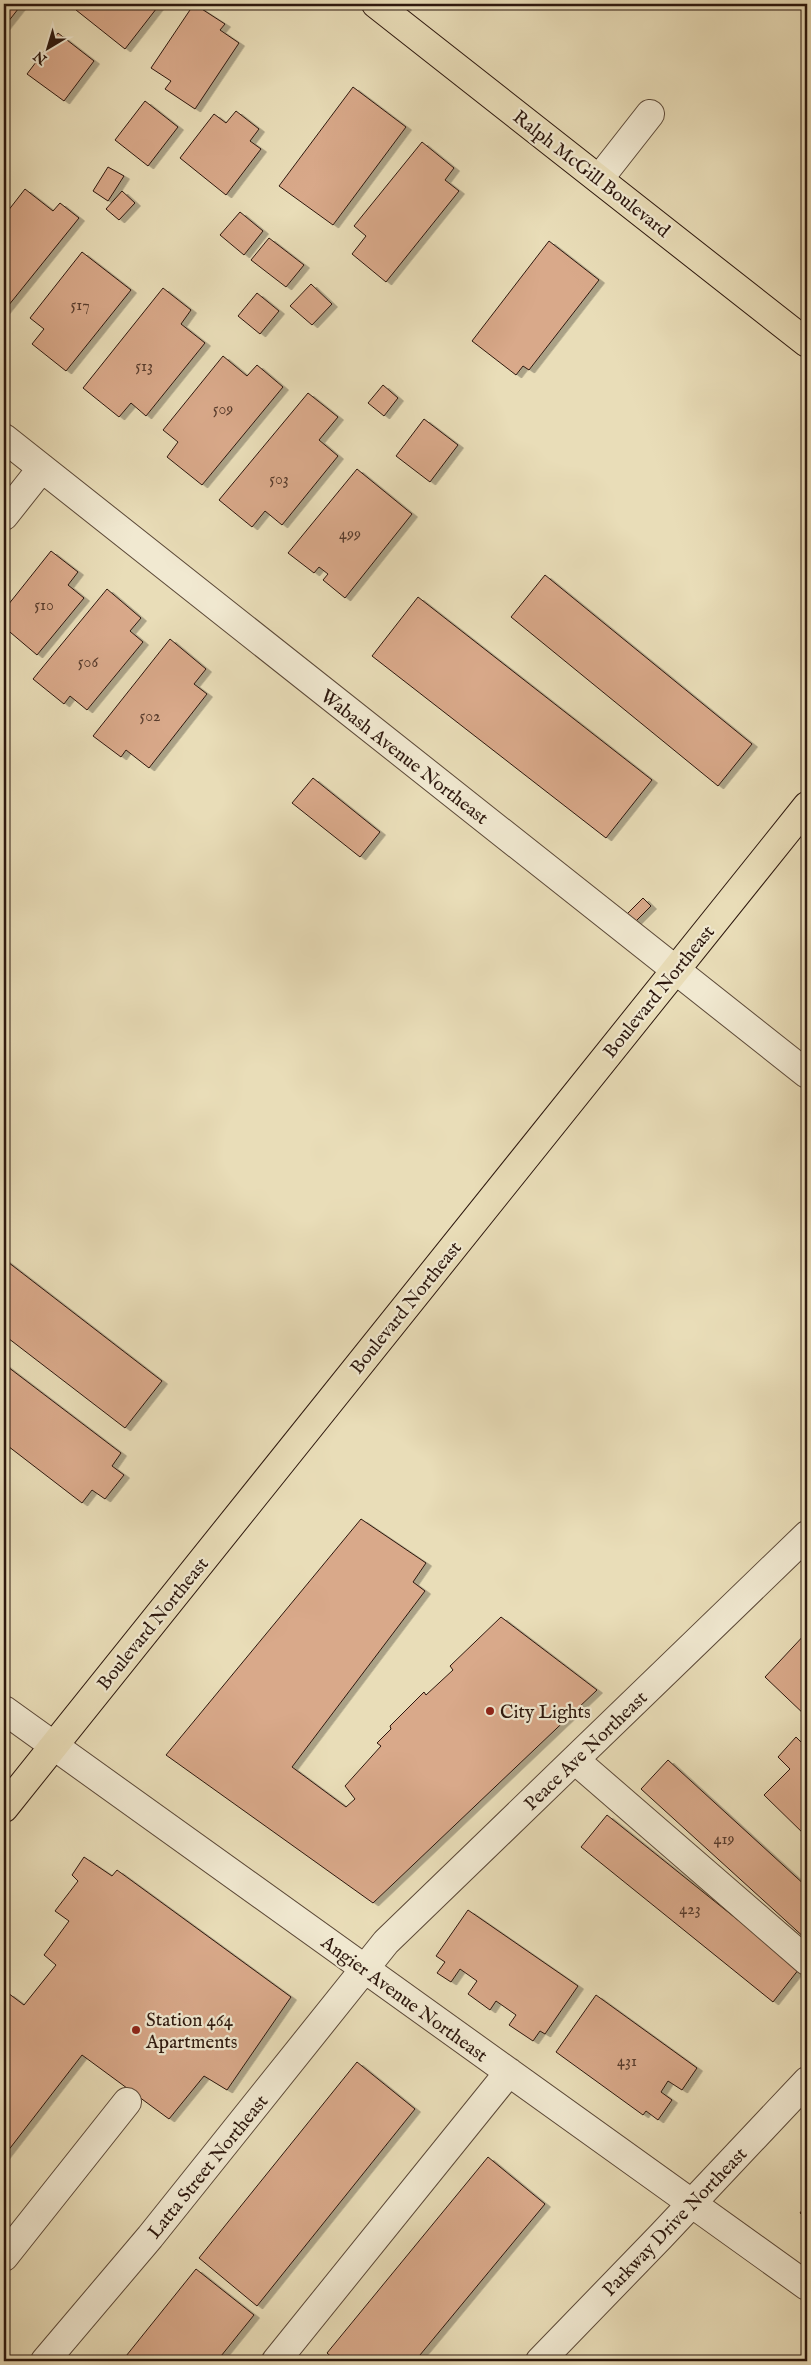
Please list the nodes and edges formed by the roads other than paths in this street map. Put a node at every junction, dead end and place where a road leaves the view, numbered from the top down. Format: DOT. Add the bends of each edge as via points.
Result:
graph roads {
  1 [pos="376,4"];
  2 [pos="650,114"];
  3 [pos="599,179"];
  4 [pos="807,342"];
  5 [pos="4,438"];
  6 [pos="42,468"];
  7 [pos="4,516"];
  8 [pos="807,806"];
  9 [pos="675,970"];
  10 [pos="807,1074"];
  11 [pos="807,1536"];
  12 [pos="4,1710"];
  13 [pos="54,1746"];
  14 [pos="575,1760"];
  15 [pos="4,1808"];
  16 [pos="807,1960"];
  17 [pos="366,1969"];
  18 [pos="509,2072"];
  19 [pos="807,2081"];
  20 [pos="127,2102"];
  21 [pos="692,2203"];
  22 [pos="4,2257"];
  23 [pos="807,2286"];
  24 [pos="45,2361"];
  25 [pos="276,2361"];
  26 [pos="540,2361"];
  1 -- 3 [label="main road, Ralph McGill Boulevard"];
  2 -- 3 [label="street"];
  3 -- 4 [label="main road, Ralph McGill Boulevard"];
  5 -- 6 [label="street, Wabash Avenue Northeast"];
  6 -- 7 [label="street"];
  6 -- 9 [label="street, Wabash Avenue Northeast"];
  8 -- 9 [label="main road, Boulevard Northeast"];
  9 -- 10 [label="street, Wabash Avenue Northeast"];
  9 -- 13 [label="main road, Boulevard Northeast"];
  11 -- 14 [label="street, Peace Ave Northeast"];
  12 -- 13 [label="street, Angier Avenue Northeast"];
  13 -- 15 [label="main road, Boulevard Northeast"];
  13 -- 17 [label="street, Angier Avenue Northeast"];
  14 -- 16 [label="street"];
  14 -- 17 [label="street, Peace Ave Northeast" via="386,1942"];
  17 -- 18 [label="street, Angier Avenue Northeast"];
  17 -- 24 [label="street, Latta Street Northeast" via="150,2237"];
  18 -- 21 [label="street, Angier Avenue Northeast"];
  18 -- 25 [label="street"];
  19 -- 21 [label="street, Parkway Drive Northeast"];
  20 -- 22 [label="street"];
  21 -- 23 [label="street, Angier Avenue Northeast"];
  21 -- 26 [label="street, Parkway Drive Northeast"];
}
